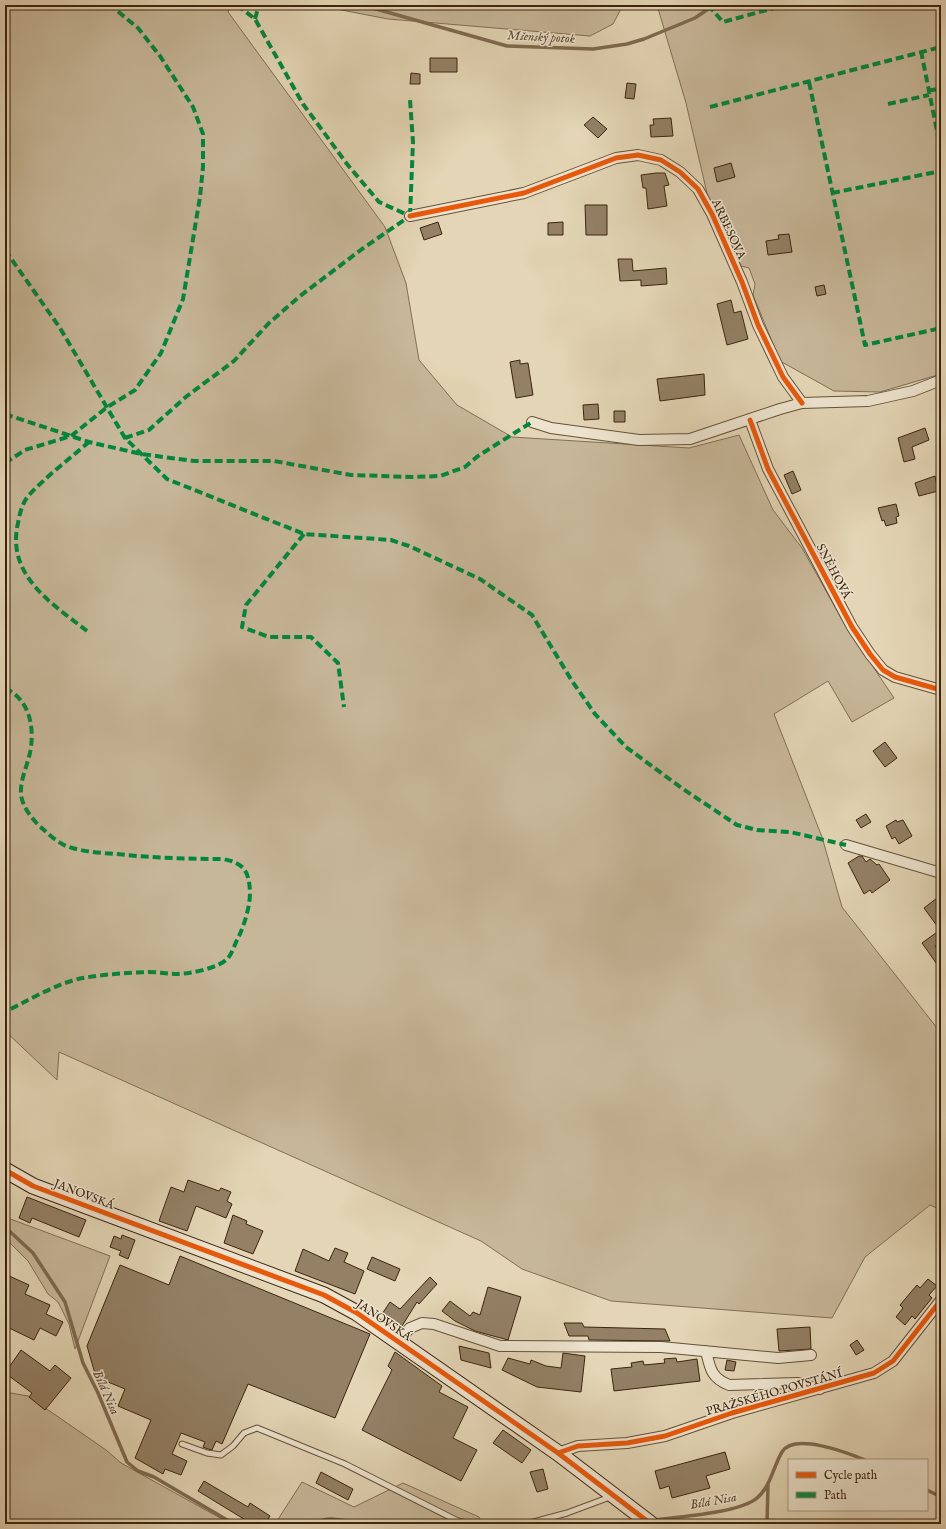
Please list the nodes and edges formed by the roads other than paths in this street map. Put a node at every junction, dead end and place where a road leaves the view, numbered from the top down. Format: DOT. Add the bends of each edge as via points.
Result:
graph roads {
  1 [pos="410,216"];
  2 [pos="941,380"];
  3 [pos="802,403"];
  4 [pos="750,420"];
  5 [pos="532,422"];
  6 [pos="941,690"];
  7 [pos="846,845"];
  8 [pos="941,873"];
  9 [pos="5,1170"];
  10 [pos="941,1300"];
  11 [pos="398,1341"];
  12 [pos="706,1351"];
  13 [pos="811,1355"];
  14 [pos="822,1389"];
  15 [pos="182,1444"];
  16 [pos="558,1452"];
  17 [pos="613,1495"];
  18 [pos="471,1524"];
  19 [pos="526,1524"];
  20 [pos="651,1524"];
  1 -- 3 [label="street, ARBESOVA" via="524,193 616,158 638,154 660,160 680,172 698,189 712,214 758,325 783,377"];
  2 -- 3 [label="street" via="912,391 868,401"];
  3 -- 4 [label="street"];
  4 -- 5 [label="street" via="690,440 639,440 551,428"];
  4 -- 6 [label="street, SNĚHOVÁ" via="768,469 852,626 870,654 883,670 896,678"];
  7 -- 8 [label="street"];
  9 -- 11 [label="street, JANOVSKÁ" via="33,1186 324,1295 357,1313"];
  10 -- 14 [label="street, PRAŽSKÉHO POVSTÁNÍ" via="893,1361 874,1373"];
  11 -- 12 [label="street" via="410,1328 422,1323 434,1324 500,1346 661,1347"];
  11 -- 16 [label="street, JANOVSKÁ"];
  12 -- 13 [label="street" via="778,1358"];
  12 -- 14 [label="street, PRAŽSKÉHO POVSTÁNÍ" via="710,1369 719,1381 729,1385 798,1383"];
  14 -- 16 [label="street, PRAŽSKÉHO POVSTÁNÍ" via="732,1413 665,1436 627,1443 578,1446"];
  15 -- 18 [label="lane" via="221,1455 244,1433 257,1428 345,1464 458,1521"];
  16 -- 17 [label="street, JANOVSKÁ"];
  17 -- 19 [label="lane" via="567,1513"];
  17 -- 20 [label="street, JANOVSKÁ"];
}
